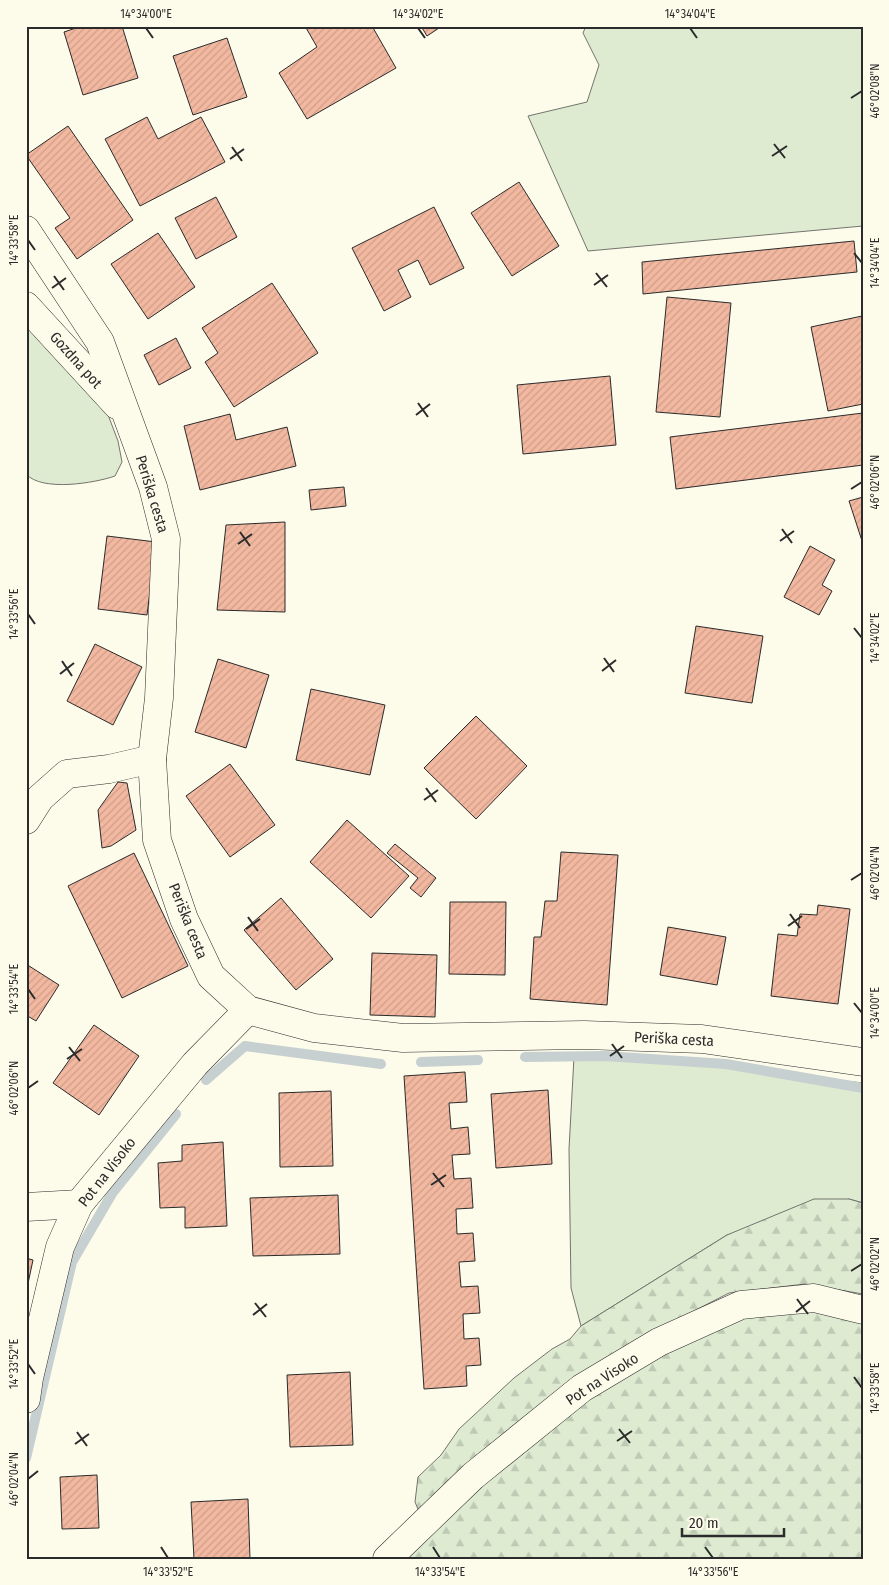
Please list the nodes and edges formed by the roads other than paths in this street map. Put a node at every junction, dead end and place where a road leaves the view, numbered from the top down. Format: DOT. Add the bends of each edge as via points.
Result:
graph roads {
  1 [pos="26,230"];
  2 [pos="26,306"];
  3 [pos="125,414"];
  4 [pos="152,759"];
  5 [pos="26,820"];
  6 [pos="248,1010"];
  7 [pos="863,1062"];
  8 [pos="79,1204"];
  9 [pos="26,1207"];
  10 [pos="863,1310"];
  11 [pos="26,1399"];
  12 [pos="387,1559"];
  1 -- 3 [label="street, Periška cesta" via="100,342"];
  2 -- 3 [label="street, Gozdna pot"];
  3 -- 4 [label="street, Periška cesta" via="153,487 166,539 159,698"];
  4 -- 5 [label="street" via="67,774 40,798"];
  4 -- 6 [label="street, Periška cesta" via="157,840 184,919 211,976"];
  6 -- 7 [label="street, Periška cesta" via="314,1028 403,1038 584,1035 702,1039"];
  6 -- 8 [label="street, Pot na Visoko" via="195,1064"];
  8 -- 9 [label="street"];
  8 -- 11 [label="street, Pot na Visoko" via="60,1247"];
  10 -- 12 [label="street, Pot na Visoko" via="814,1298 741,1306 660,1342 582,1388 473,1476"];
}
